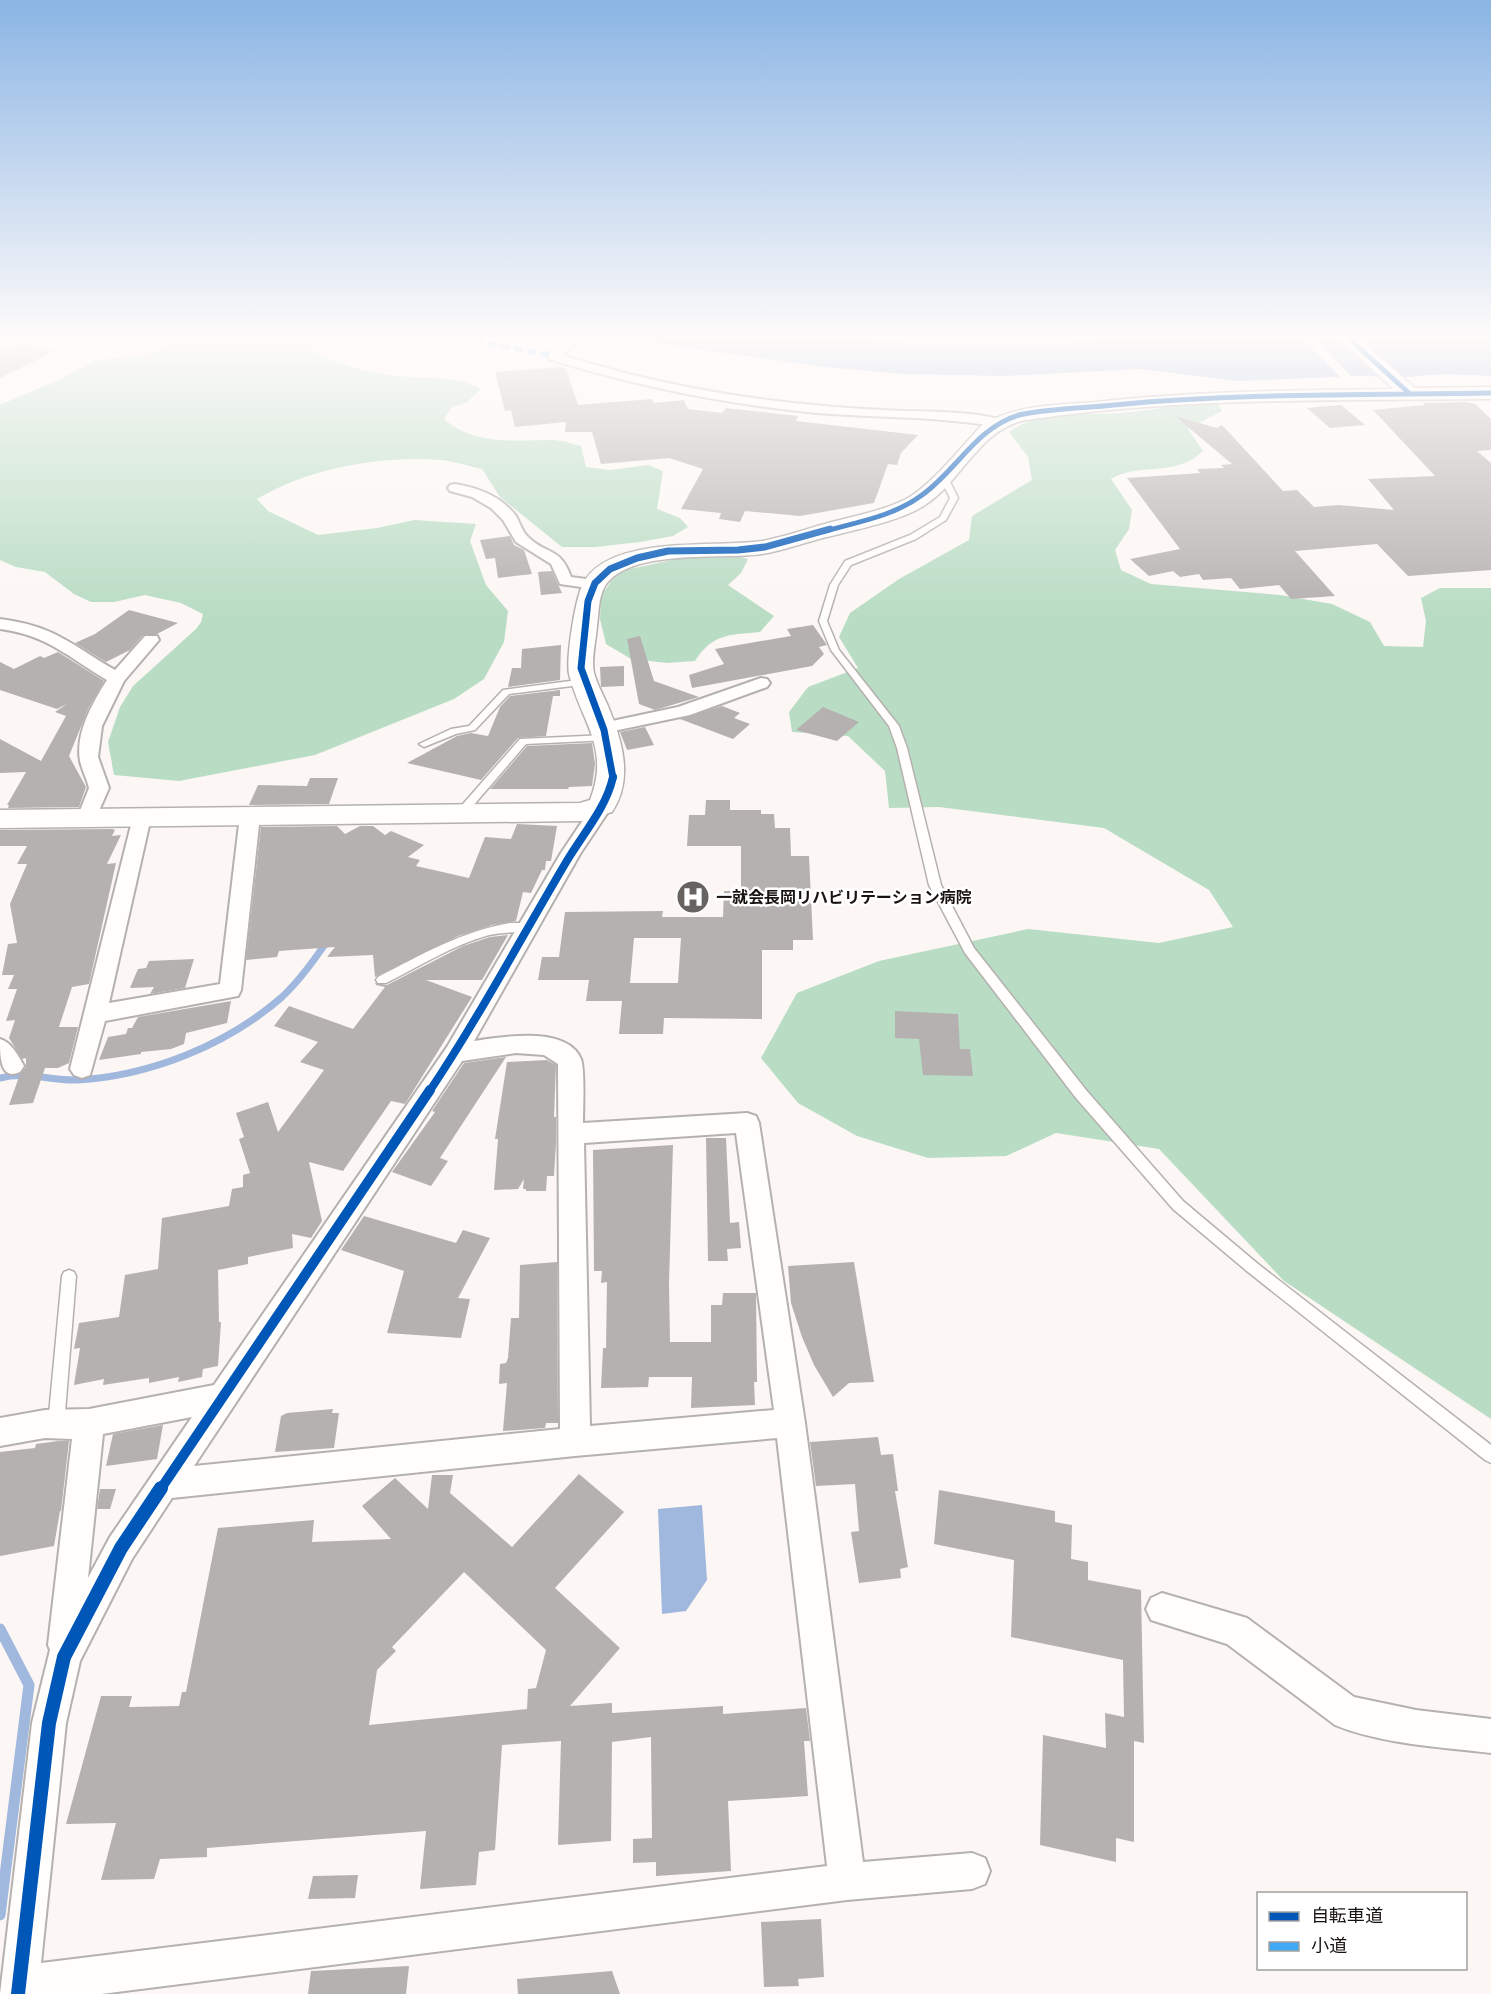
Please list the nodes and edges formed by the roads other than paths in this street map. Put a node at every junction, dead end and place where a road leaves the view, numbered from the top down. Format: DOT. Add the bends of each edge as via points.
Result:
graph roads {
  1 [pos="991,428"];
  2 [pos="944,478"];
  3 [pos="455,488"];
  4 [pos="595,584"];
  5 [pos="0,624"];
  6 [pos="151,640"];
  7 [pos="117,678"];
  8 [pos="585,682"];
  9 [pos="761,683"];
  10 [pos="605,733"];
  11 [pos="424,744"];
  12 [pos="602,806"];
  13 [pos="464,813"];
  14 [pos="250,816"];
  15 [pos="141,817"];
  16 [pos="87,818"];
  17 [pos="0,819"];
  18 [pos="529,927"];
  19 [pos="382,980"];
  20 [pos="95,1014"];
  21 [pos="455,1053"];
  22 [pos="82,1069"];
  23 [pos="572,1134"];
  24 [pos="69,1276"];
  25 [pos="225,1397"];
  26 [pos="89,1423"];
  27 [pos="790,1423"];
  28 [pos="56,1425"];
  29 [pos="0,1432"];
  30 [pos="574,1442"];
  31 [pos="1491,1455"];
  32 [pos="165,1484"];
  33 [pos="1162,1609"];
  34 [pos="64,1657"];
  35 [pos="1491,1736"];
  36 [pos="972,1871"];
  37 [pos="847,1882"];
  38 [pos="18,1989"];
  1 -- 2 [label="street"];
  2 -- 4 [label="street" via="915,503 893,512 752,550 690,549 651,554 610,569"];
  2 -- 31 [label="lane" via="954,498 943,518 913,537 848,563 834,585 823,621 835,650 894,726 935,885 969,950 1080,1094 1178,1206"];
  3 -- 4 [label="street" via="485,496 508,515 520,538 561,566 563,579"];
  4 -- 8 [label="street" via="588,601 581,668"];
  5 -- 7 [label="street" via="47,634"];
  6 -- 7 [label="street"];
  7 -- 16 [label="street" via="93,729 89,759 99,788"];
  8 -- 10 [label="street"];
  8 -- 11 [label="lane" via="512,690 497,699 472,728"];
  9 -- 10 [label="street"];
  10 -- 12 [label="street" via="613,778"];
  10 -- 13 [label="lane" via="523,741"];
  12 -- 13 [label="street" via="580,812"];
  12 -- 18 [label="street"];
  13 -- 14 [label="street"];
  14 -- 15 [label="street"];
  14 -- 20 [label="street" via="230,990"];
  15 -- 16 [label="street"];
  15 -- 20 [label="street"];
  16 -- 17 [label="street"];
  18 -- 19 [label="lane" via="499,927 478,934"];
  18 -- 21 [label="street"];
  20 -- 22 [label="street"];
  21 -- 23 [label="street" via="537,1044 565,1053 570,1061"];
  21 -- 25 [label="street"];
  23 -- 27 [label="street" via="747,1123"];
  23 -- 30 [label="street"];
  24 -- 28 [label="lane"];
  25 -- 26 [label="street"];
  25 -- 32 [label="street"];
  26 -- 28 [label="street"];
  26 -- 34 [label="street"];
  27 -- 30 [label="street"];
  27 -- 37 [label="street"];
  28 -- 29 [label="street"];
  30 -- 32 [label="street"];
  32 -- 34 [label="street" via="121,1548"];
  33 -- 35 [label="street" via="1235,1630 1347,1713"];
  34 -- 38 [label="street" via="49,1723"];
  36 -- 37 [label="street"];
  37 -- 38 [label="street"];
}
